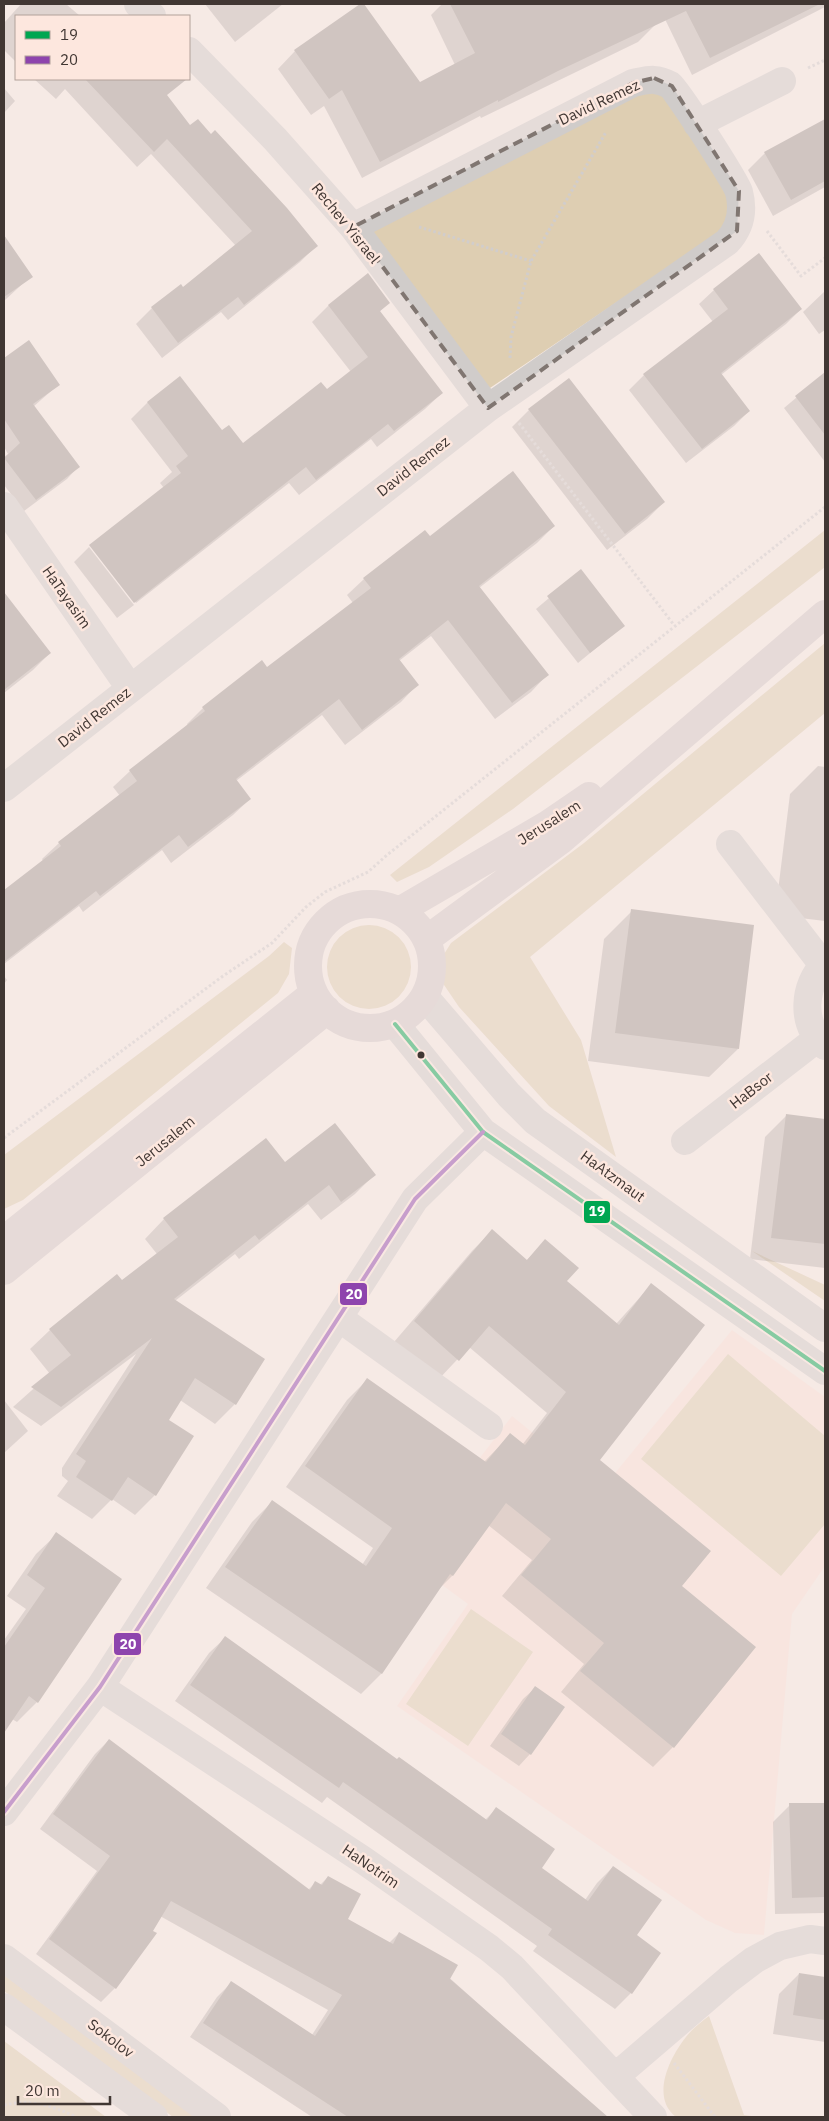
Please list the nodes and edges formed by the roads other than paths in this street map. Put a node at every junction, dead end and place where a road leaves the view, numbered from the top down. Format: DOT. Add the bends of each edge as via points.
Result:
graph roads {
  1 [pos="138,4"];
  2 [pos="151,15"];
  3 [pos="190,52"];
  4 [pos="782,81"];
  5 [pos="697,124"];
  6 [pos="364,221"];
  7 [pos="498,400"];
  8 [pos="4,506"];
  9 [pos="825,614"];
  10 [pos="130,688"];
  11 [pos="694,725"];
  12 [pos="4,788"];
  13 [pos="730,844"];
  14 [pos="399,911"];
  15 [pos="426,939"];
  16 [pos="824,964"];
  17 [pos="425,998"];
  18 [pos="320,1002"];
  19 [pos="395,1024"];
  20 [pos="821,1042"];
  21 [pos="484,1132"];
  22 [pos="685,1141"];
  23 [pos="4,1240"];
  24 [pos="4,1271"];
  25 [pos="339,1318"];
  26 [pos="825,1328"];
  27 [pos="825,1371"];
  28 [pos="489,1426"];
  29 [pos="100,1687"];
  30 [pos="4,1812"];
  31 [pos="825,1941"];
  32 [pos="4,1958"];
  33 [pos="4,2007"];
  34 [pos="616,2076"];
  35 [pos="154,2117"];
  36 [pos="217,2117"];
  37 [pos="653,2117"];
  1 -- 2 [label="street"];
  3 -- 6 [label="street, Rechev Yisrael" via="275,139"];
  4 -- 5 [label="street"];
  5 -- 6 [label="street, David Remez" via="672,86 654,78 633,83"];
  5 -- 7 [label="street, David Remez" via="739,191 737,231 727,242"];
  6 -- 7 [label="street, Rechev Yisrael"];
  7 -- 10 [label="street, David Remez"];
  8 -- 10 [label="street, HaTayasim"];
  9 -- 11 [label="main road, Jerusalem"];
  10 -- 12 [label="street, David Remez"];
  11 -- 14 [label="main road, Jerusalem" via="548,824"];
  11 -- 15 [label="main road, Jerusalem" via="560,841"];
  13 -- 16 [label="street, HaBsor"];
  14 -- 15 [label="main road" via="415,923"];
  14 -- 18 [label="main road" via="383,905 366,904 349,908 322,927 313,942 309,959 309,976"];
  15 -- 17 [label="main road" via="432,958 432,979"];
  16 -- 20 [label="street, HaBsor" via="808,990 807,1008 810,1025"];
  17 -- 19 [label="main road" via="412,1013"];
  17 -- 26 [label="street, HaAtzmaut" via="509,1095 536,1121"];
  18 -- 19 [label="main road" via="342,1021 359,1028"];
  18 -- 23 [label="main road, Jerusalem"];
  18 -- 24 [label="main road, Jerusalem"];
  19 -- 21 [label="street"];
  20 -- 22 [label="street, HaBsor"];
  21 -- 25 [label="street" via="415,1199"];
  21 -- 27 [label="street"];
  25 -- 28 [label="street"];
  25 -- 29 [label="street"];
  29 -- 30 [label="street"];
  29 -- 34 [label="street, HaNotrim" via="363,1860 489,1948"];
  31 -- 34 [label="street" via="810,1939 780,1946 754,1960"];
  32 -- 36 [label="street, Sokolov"];
  33 -- 35 [label="street"];
  34 -- 37 [label="street, HaNotrim"];
}
